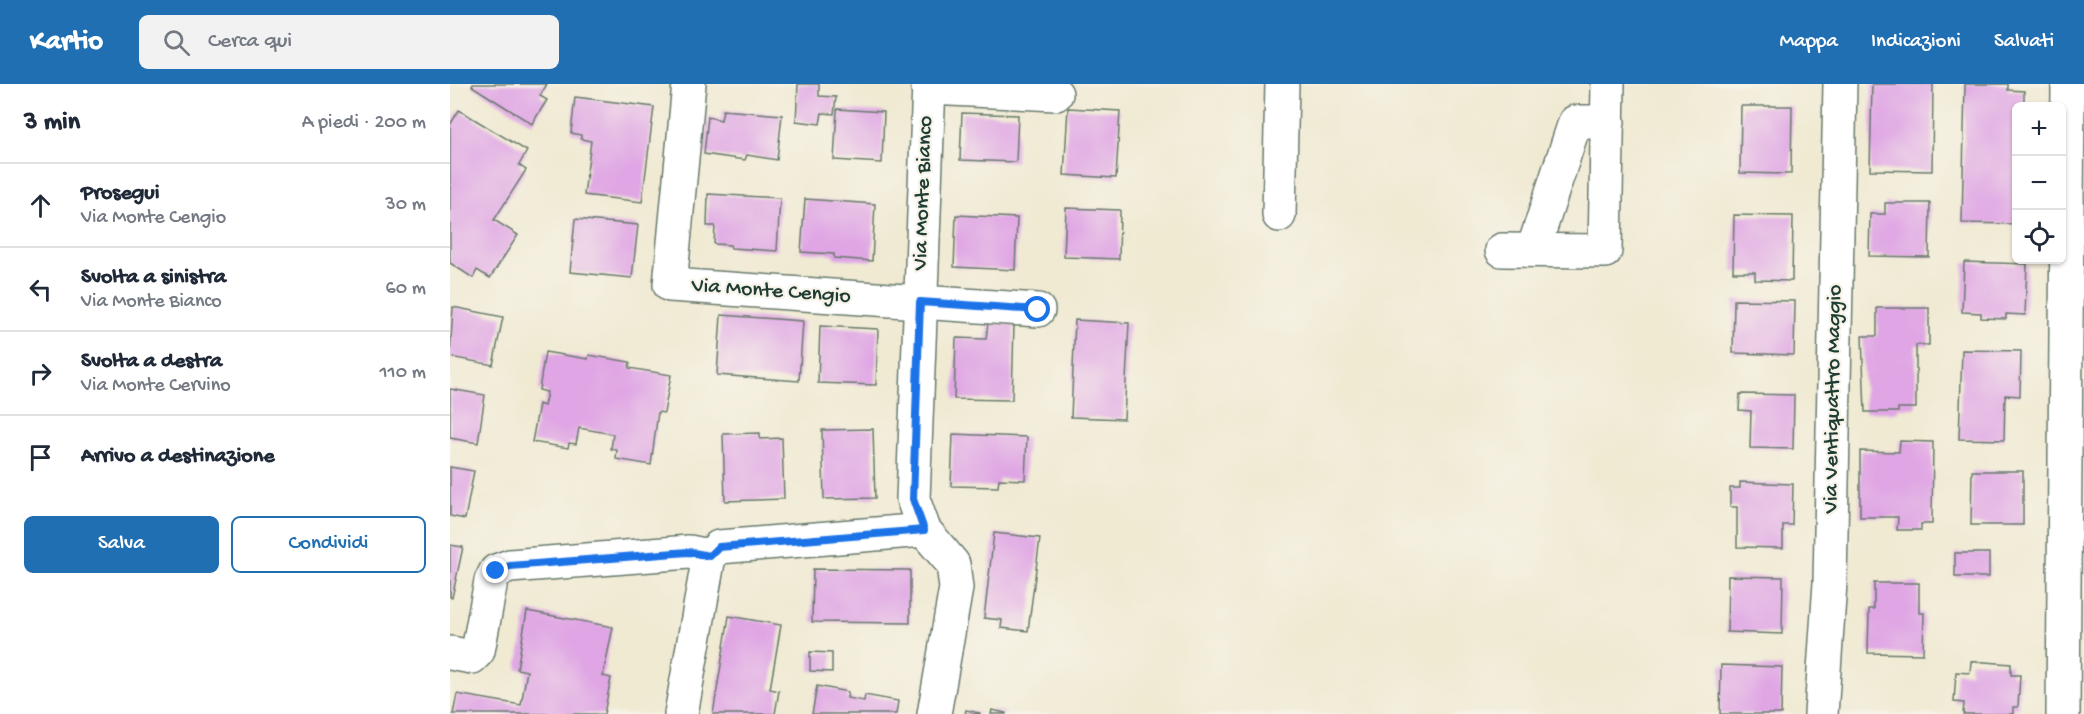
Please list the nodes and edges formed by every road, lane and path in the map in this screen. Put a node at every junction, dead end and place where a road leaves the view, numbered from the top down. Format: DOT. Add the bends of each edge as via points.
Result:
graph roads {
  1 [pos="689,84"];
  2 [pos="1282,84"];
  3 [pos="1608,84"];
  4 [pos="1840,84"];
  5 [pos="2068,84"];
  6 [pos="928,86"];
  7 [pos="2084,90"];
  8 [pos="1056,94"];
  9 [pos="1608,122"];
  10 [pos="1279,215"];
  11 [pos="920,302"];
  12 [pos="1038,310"];
  13 [pos="924,530"];
  14 [pos="710,556"];
  15 [pos="450,653"];
  16 [pos="681,714"];
  17 [pos="934,714"];
  18 [pos="1821,714"];
  19 [pos="2063,714"];
  1 -- 11 [label="street, Via Monte Cengio" via="670,285"];
  2 -- 10 [label="street"];
  3 -- 9 [label="street"];
  4 -- 18 [label="street, Via Ventiquattro Maggio" via="1830,583"];
  5 -- 7 [label="street"];
  5 -- 19 [label="street"];
  6 -- 8 [label="street, Via Monte Bianco"];
  6 -- 11 [label="street, Via Monte Bianco"];
  9 -- 9 [label="street" via="1575,122 1518,250 1605,252"];
  11 -- 12 [label="street, Via Monte Cengio"];
  11 -- 13 [label="street, Via Monte Bianco" via="913,499"];
  13 -- 14 [label="street" via="719,547"];
  13 -- 17 [label="street, Via Monte Bianco" via="953,564 956,588"];
  14 -- 15 [label="street" via="688,552 510,566 496,571 478,651 472,657"];
  14 -- 16 [label="street"];
}
